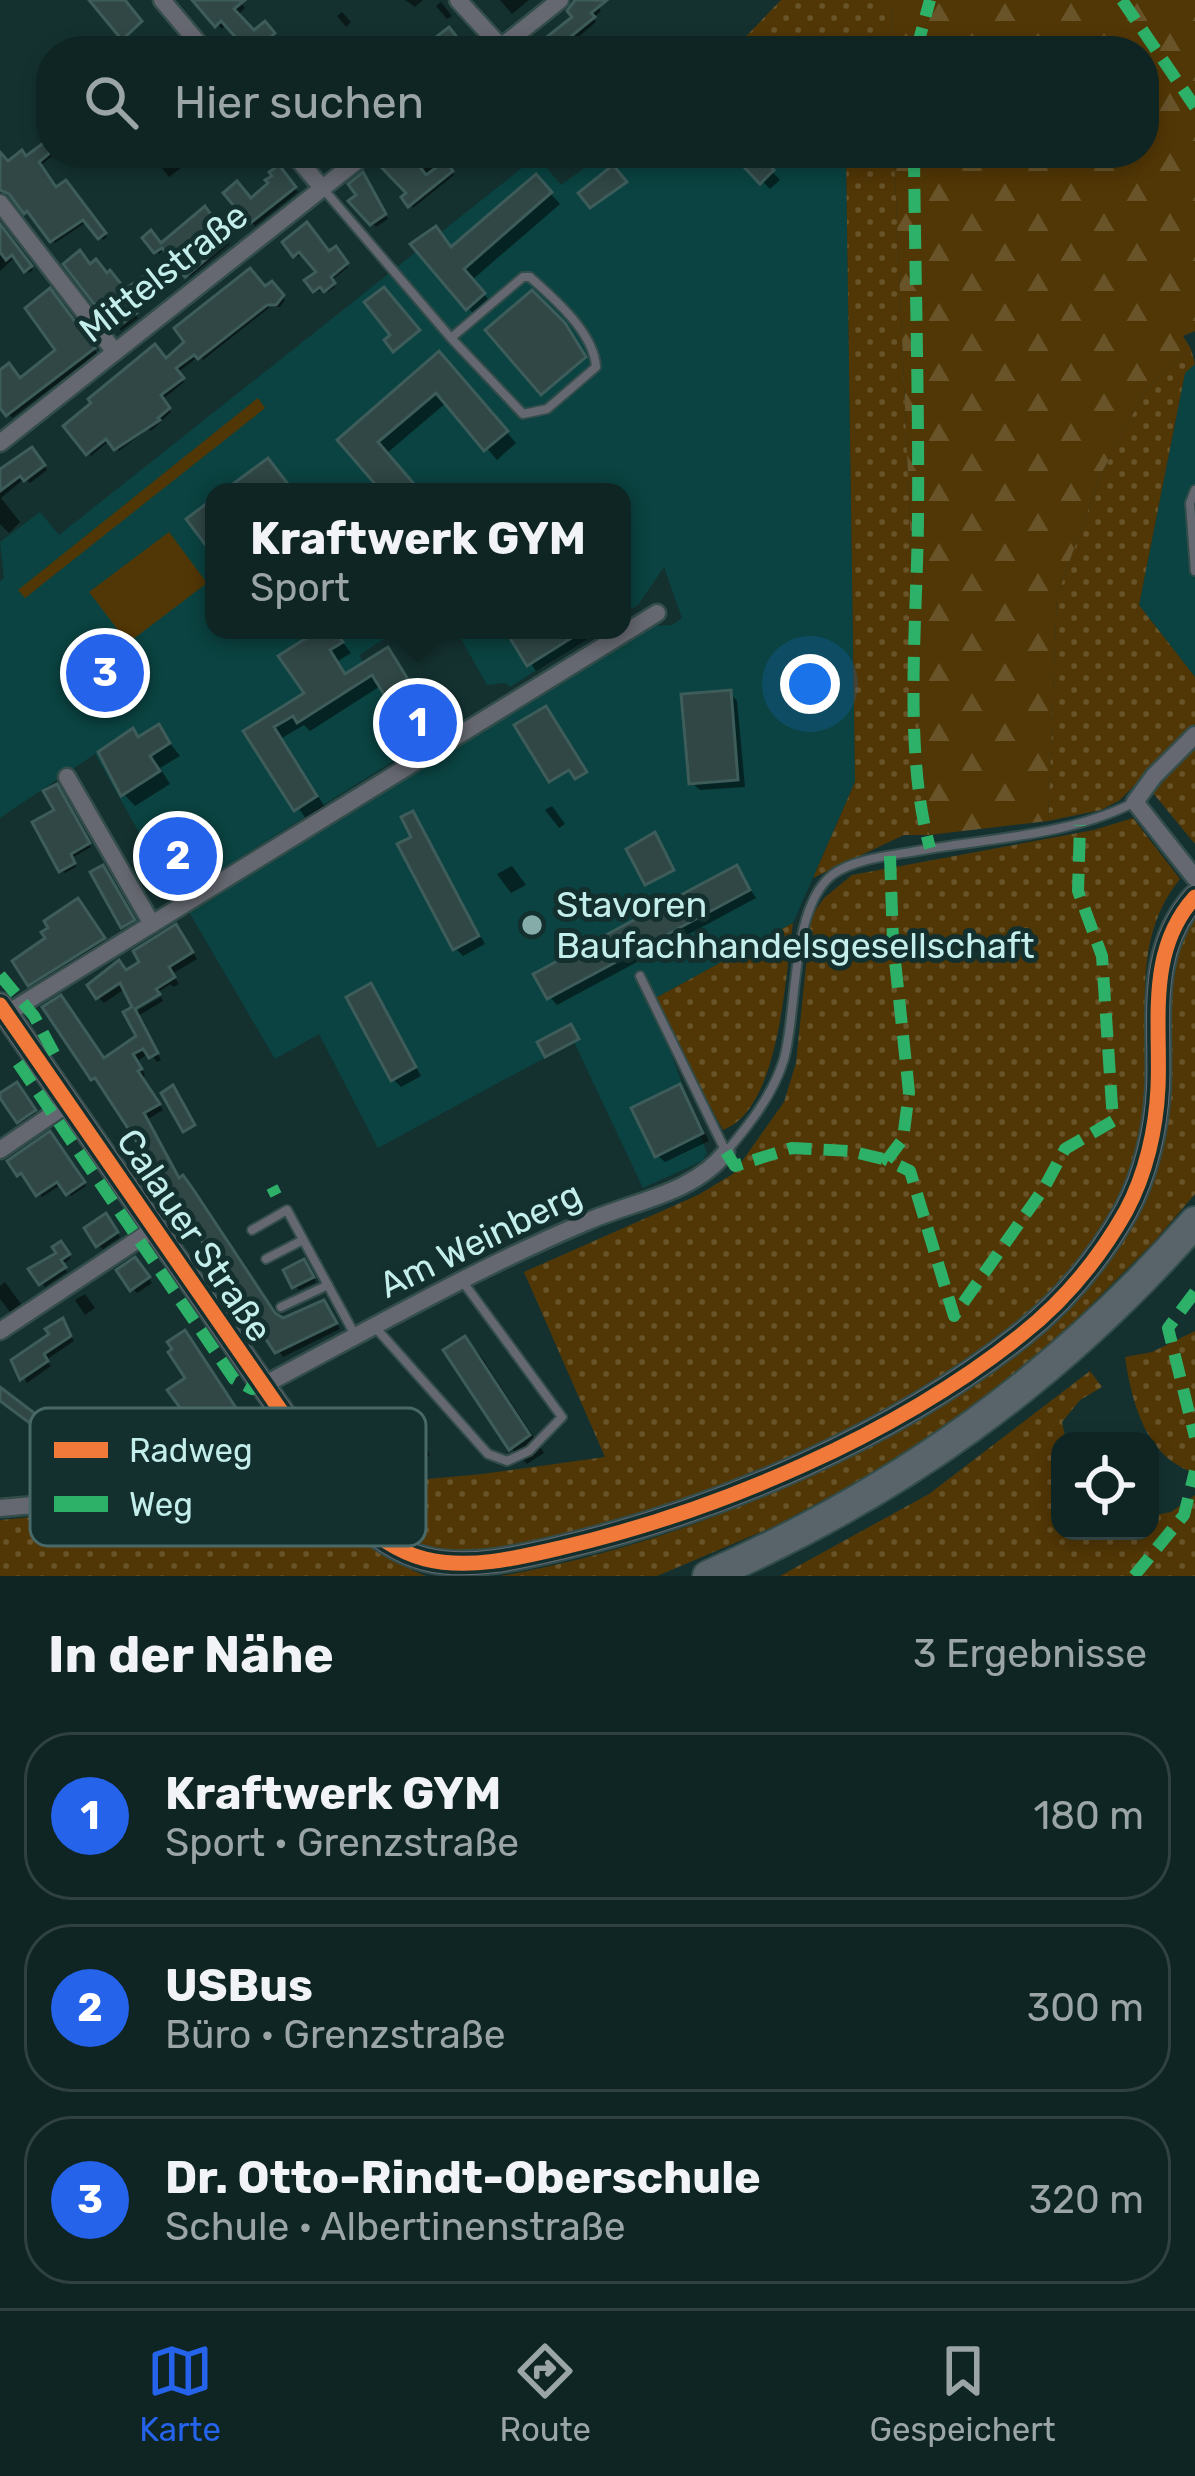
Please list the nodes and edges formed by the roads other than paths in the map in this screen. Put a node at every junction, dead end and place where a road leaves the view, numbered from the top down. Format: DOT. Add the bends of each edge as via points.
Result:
graph roads {
  1 [pos="162,0"];
  2 [pos="458,0"];
  3 [pos="560,0"];
  4 [pos="192,36"];
  5 [pos="487,36"];
  6 [pos="514,36"];
  7 [pos="305,168"];
  8 [pos="348,168"];
  9 [pos="322,188"];
  10 [pos="0,203"];
  11 [pos="451,338"];
  12 [pos="115,352"];
  13 [pos="3,435"];
  14 [pos="1195,490"];
  15 [pos="1195,571"];
  16 [pos="657,614"];
  17 [pos="631,630"];
  18 [pos="616,639"];
  19 [pos="1195,735"];
  20 [pos="67,777"];
  21 [pos="1135,802"];
  22 [pos="1195,878"];
  23 [pos="1195,897"];
  24 [pos="152,924"];
  25 [pos="640,976"];
  26 [pos="3,1010"];
  27 [pos="69,1103"];
  28 [pos="0,1150"];
  29 [pos="725,1152"];
  30 [pos="1195,1222"];
  31 [pos="154,1229"];
  32 [pos="252,1230"];
  33 [pos="303,1240"];
  34 [pos="266,1259"];
  35 [pos="464,1282"];
  36 [pos="328,1285"];
  37 [pos="281,1307"];
  38 [pos="375,1327"];
  39 [pos="0,1331"];
  40 [pos="356,1336"];
  41 [pos="262,1386"];
  42 [pos="277,1408"];
  43 [pos="30,1505"];
  44 [pos="0,1508"];
  45 [pos="396,1546"];
  46 [pos="708,1576"];
  1 -- 4 [label="street"];
  2 -- 5 [label="street"];
  3 -- 6 [label="street"];
  7 -- 9 [label="street"];
  8 -- 9 [label="street, Mittelstraße"];
  9 -- 11 [label="lane"];
  9 -- 12 [label="street, Mittelstraße"];
  10 -- 12 [label="street"];
  11 -- 11 [label="lane" via="523,414 547,410 596,367 595,351 530,277"];
  12 -- 13 [label="street, Mittelstraße"];
  14 -- 15 [label="lane"];
  16 -- 17 [label="street"];
  18 -- 24 [label="street"];
  19 -- 21 [label="street"];
  20 -- 24 [label="street"];
  21 -- 22 [label="street"];
  21 -- 29 [label="lane" via="1080,824 890,856 830,877 807,914 784,1058 771,1092"];
  23 -- 45 [label="street, Calauer Straße" via="1160,964 1150,1150 1099,1254 1052,1310 923,1401 754,1484 653,1522 526,1556 449,1563"];
  24 -- 26 [label="street"];
  25 -- 29 [label="lane"];
  26 -- 27 [label="street, Calauer Straße"];
  27 -- 28 [label="street"];
  27 -- 31 [label="street, Calauer Straße"];
  29 -- 35 [label="street, Am Weinberg" via="689,1184 585,1222"];
  30 -- 46 [label="highway" via="1078,1342 977,1424 873,1495"];
  31 -- 39 [label="street"];
  31 -- 41 [label="street, Calauer Straße"];
  32 -- 33 [label="lane" via="287,1210"];
  33 -- 34 [label="lane"];
  33 -- 36 [label="lane"];
  35 -- 38 [label="street, Am Weinberg"];
  35 -- 38 [label="lane" via="562,1417 530,1451 507,1461 488,1454"];
  36 -- 37 [label="lane"];
  36 -- 40 [label="lane"];
  38 -- 40 [label="street, Am Weinberg"];
  40 -- 41 [label="street, Am Weinberg"];
  41 -- 42 [label="street, Calauer Straße"];
  43 -- 44 [label="street"];
}
